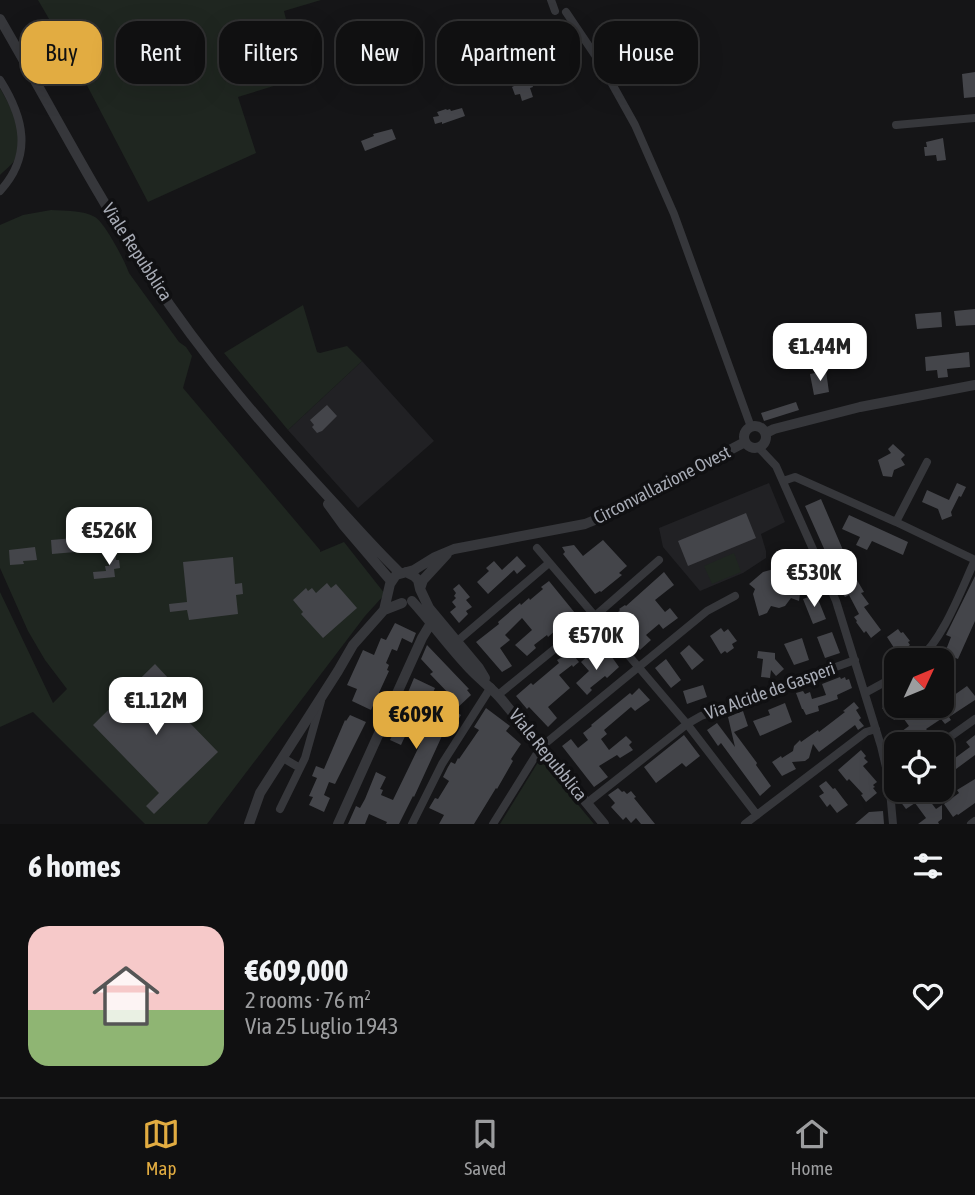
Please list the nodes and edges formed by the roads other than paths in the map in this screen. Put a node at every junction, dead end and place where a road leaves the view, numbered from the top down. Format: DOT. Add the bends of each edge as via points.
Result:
graph roads {
  1 [pos="551,0"];
  2 [pos="555,11"];
  3 [pos="566,12"];
  4 [pos="0,19"];
  5 [pos="0,80"];
  6 [pos="975,118"];
  7 [pos="896,125"];
  8 [pos="0,191"];
  9 [pos="975,385"];
  10 [pos="751,427"];
  11 [pos="766,433"];
  12 [pos="745,442"];
  13 [pos="759,448"];
  14 [pos="927,462"];
  15 [pos="300,467"];
  16 [pos="783,481"];
  17 [pos="896,522"];
  18 [pos="537,548"];
  19 [pos="451,550"];
  20 [pos="659,560"];
  21 [pos="975,560"];
  22 [pos="550,563"];
  23 [pos="403,573"];
  24 [pos="390,585"];
  25 [pos="420,589"];
  26 [pos="735,596"];
  27 [pos="407,602"];
  28 [pos="384,610"];
  29 [pos="595,616"];
  30 [pos="431,624"];
  31 [pos="453,645"];
  32 [pos="931,648"];
  33 [pos="855,660"];
  34 [pos="639,668"];
  35 [pos="884,683"];
  36 [pos="495,691"];
  37 [pos="865,693"];
  38 [pos="323,695"];
  39 [pos="975,719"];
  40 [pos="687,724"];
  41 [pos="876,729"];
  42 [pos="954,734"];
  43 [pos="541,747"];
  44 [pos="884,753"];
  45 [pos="282,758"];
  46 [pos="300,768"];
  47 [pos="892,802"];
  48 [pos="587,803"];
  49 [pos="280,809"];
  50 [pos="757,815"];
  51 [pos="975,821"];
  52 [pos="251,824"];
  53 [pos="338,824"];
  54 [pos="412,824"];
  55 [pos="493,824"];
  56 [pos="604,824"];
  57 [pos="745,824"];
  58 [pos="892,824"];
  59 [pos="971,824"];
  1 -- 2 [label="street"];
  3 -- 10 [label="street" via="635,125 674,214"];
  4 -- 15 [label="street, Viale Repubblica" via="152,279 201,348"];
  5 -- 8 [label="street" via="12,99 22,138 21,156"];
  6 -- 7 [label="street"];
  9 -- 11 [label="street" via="860,407"];
  10 -- 11 [label="street" via="758,426"];
  10 -- 12 [label="street" via="745,432"];
  11 -- 13 [label="street"];
  12 -- 13 [label="street"];
  12 -- 19 [label="street, Circonvallazione Ovest" via="585,524"];
  13 -- 16 [label="street"];
  14 -- 17 [label="street"];
  15 -- 23 [label="street, Viale Repubblica"];
  15 -- 24 [label="street, Viale Repubblica"];
  16 -- 17 [label="street" via="795,477"];
  16 -- 33 [label="street" via="836,601"];
  17 -- 21 [label="street"];
  18 -- 22 [label="street"];
  19 -- 23 [label="street, Circonvallazione Ovest"];
  19 -- 25 [label="street"];
  20 -- 29 [label="street"];
  21 -- 32 [label="street"];
  22 -- 29 [label="street"];
  22 -- 31 [label="street"];
  23 -- 24 [label="street"];
  23 -- 25 [label="street" via="414,576"];
  24 -- 27 [label="street" via="393,598"];
  24 -- 28 [label="street"];
  25 -- 27 [label="street"];
  25 -- 31 [label="street, Viale Repubblica"];
  26 -- 34 [label="street" via="707,611"];
  27 -- 28 [label="street"];
  27 -- 30 [label="street, Viale Repubblica"];
  28 -- 38 [label="street" via="353,645"];
  29 -- 34 [label="street"];
  29 -- 36 [label="street"];
  30 -- 31 [label="street, Viale Repubblica"];
  30 -- 53 [label="street"];
  31 -- 36 [label="street, Viale Repubblica" via="473,673"];
  33 -- 37 [label="street"];
  33 -- 40 [label="street, Via Alcide de Gasperi"];
  34 -- 40 [label="street"];
  34 -- 43 [label="street"];
  35 -- 37 [label="street"];
  36 -- 43 [label="street, Viale Repubblica"];
  36 -- 54 [label="street" via="442,764"];
  37 -- 41 [label="street"];
  38 -- 45 [label="street"];
  38 -- 46 [label="street"];
  39 -- 42 [label="street"];
  40 -- 48 [label="street, Via Alcide de Gasperi"];
  40 -- 50 [label="street"];
  41 -- 44 [label="street"];
  41 -- 50 [label="street"];
  43 -- 48 [label="street, Viale Repubblica"];
  43 -- 55 [label="street"];
  45 -- 46 [label="street"];
  45 -- 52 [label="street" via="260,793"];
  46 -- 49 [label="street"];
  47 -- 58 [label="street"];
  48 -- 56 [label="street, Viale Repubblica"];
  50 -- 57 [label="street"];
  51 -- 59 [label="street"];
}
